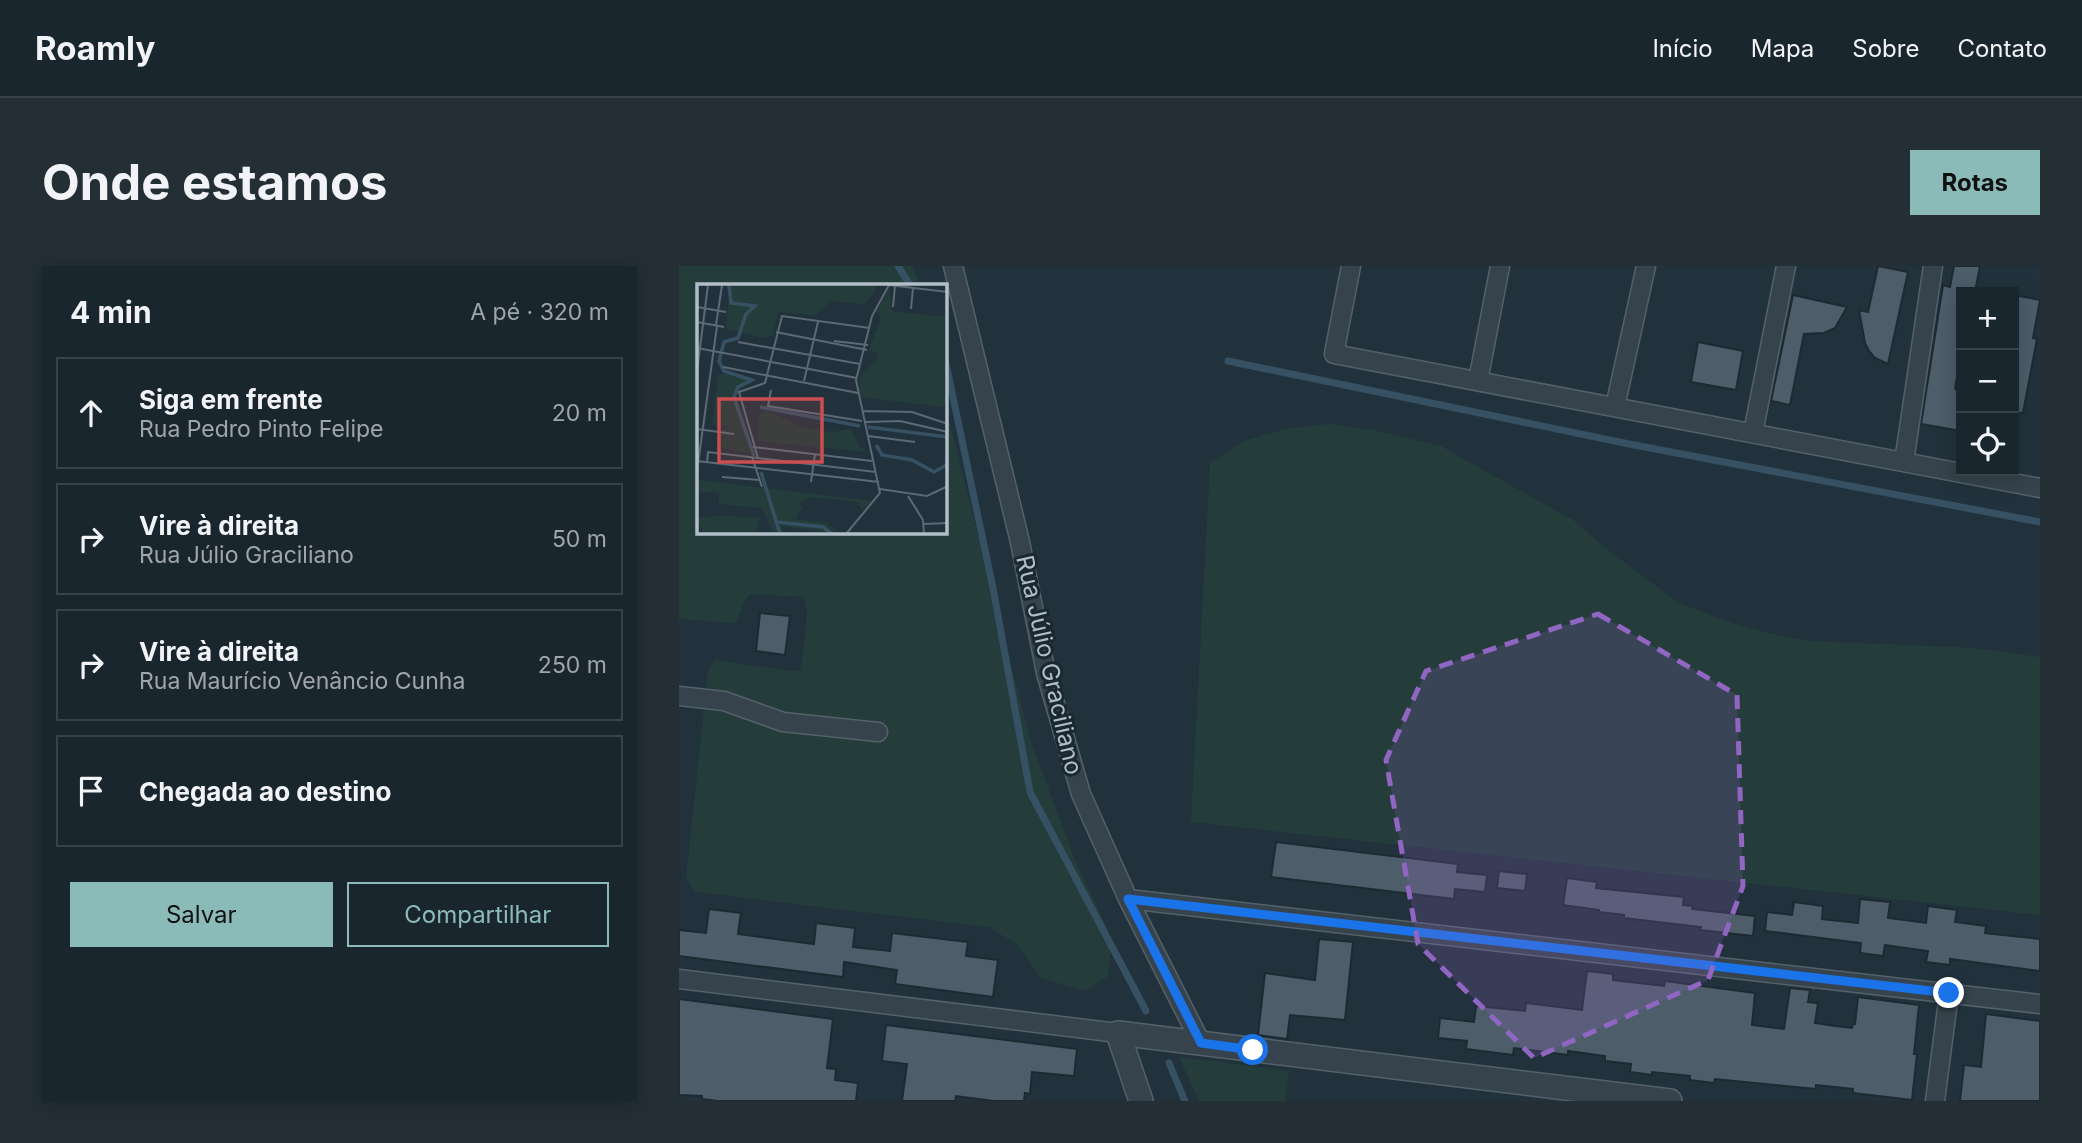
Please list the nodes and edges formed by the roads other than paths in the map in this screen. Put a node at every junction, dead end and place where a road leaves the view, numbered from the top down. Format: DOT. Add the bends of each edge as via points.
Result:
graph roads {
  1 [pos="953,266"];
  2 [pos="1351,266"];
  3 [pos="1500,266"];
  4 [pos="1646,266"];
  5 [pos="1786,266"];
  6 [pos="1933,266"];
  7 [pos="1478,381"];
  8 [pos="1615,407"];
  9 [pos="1753,433"];
  10 [pos="1904,462"];
  11 [pos="2040,488"];
  12 [pos="679,696"];
  13 [pos="878,732"];
  14 [pos="1128,899"];
  15 [pos="679,979"];
  16 [pos="1949,993"];
  17 [pos="2040,1004"];
  18 [pos="1118,1033"];
  19 [pos="1201,1043"];
  20 [pos="1141,1101"];
  21 [pos="1670,1101"];
  22 [pos="1935,1101"];
  1 -- 14 [label="street, Rua Júlio Graciliano" via="1062,736 1081,794"];
  2 -- 7 [label="street" via="1334,354"];
  3 -- 7 [label="street"];
  4 -- 8 [label="street"];
  5 -- 9 [label="street"];
  6 -- 10 [label="street"];
  7 -- 8 [label="street"];
  8 -- 9 [label="street"];
  9 -- 10 [label="street"];
  10 -- 11 [label="street"];
  12 -- 13 [label="street" via="724,701 783,722"];
  14 -- 16 [label="street"];
  14 -- 19 [label="street, Rua Júlio Graciliano"];
  15 -- 18 [label="street"];
  16 -- 17 [label="street"];
  16 -- 22 [label="street"];
  18 -- 19 [label="street"];
  18 -- 20 [label="street"];
  19 -- 21 [label="street"];
}
